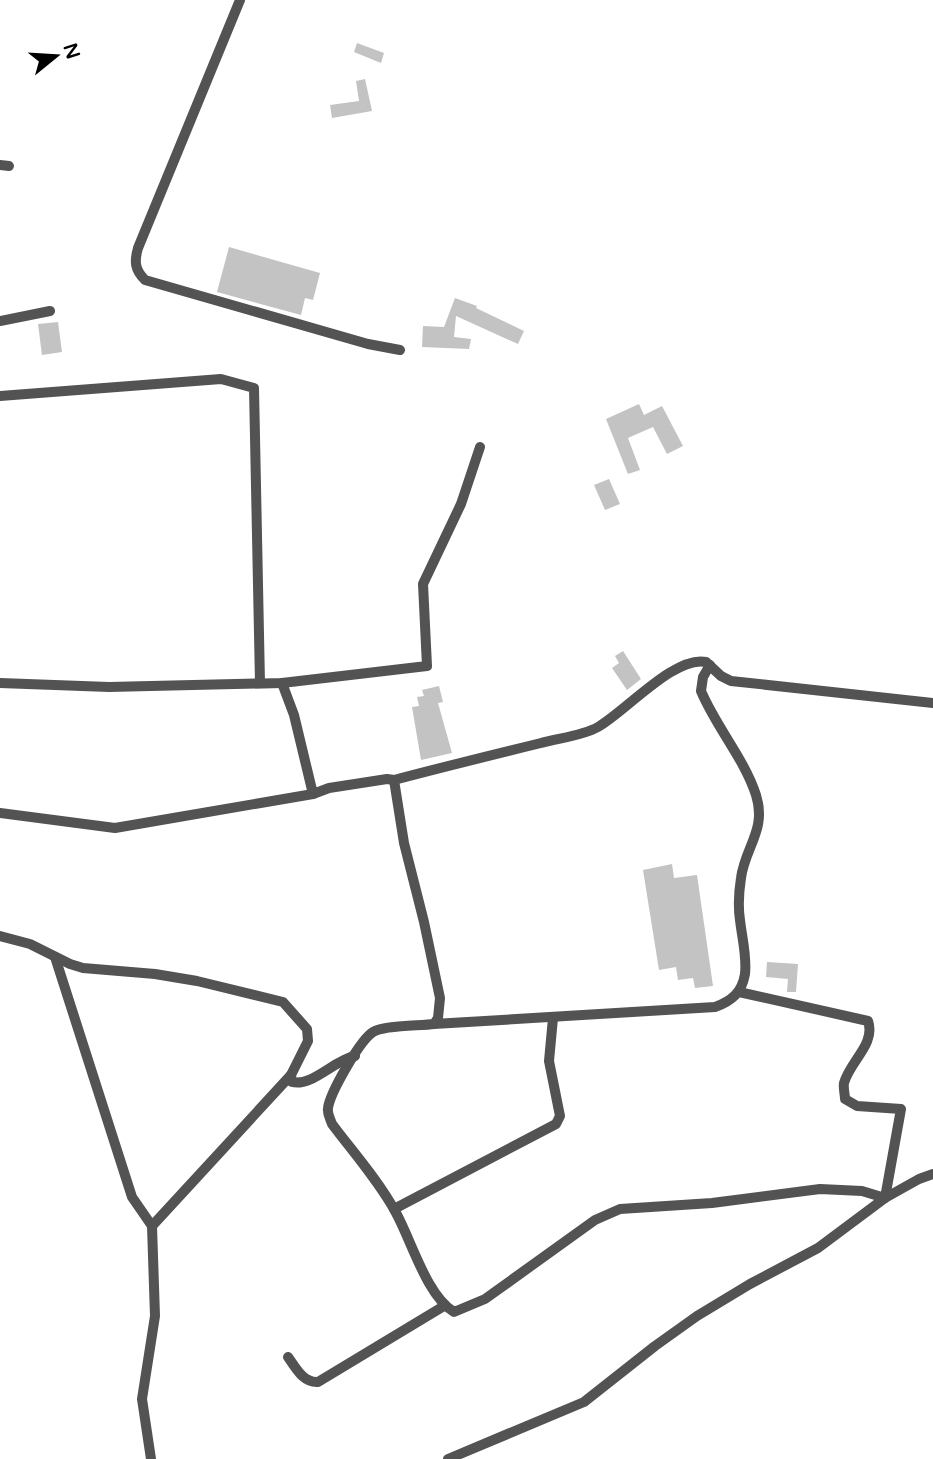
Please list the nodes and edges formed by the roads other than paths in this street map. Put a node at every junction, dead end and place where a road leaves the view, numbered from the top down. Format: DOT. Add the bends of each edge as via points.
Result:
graph roads {
  1 [pos="240,0"];
  2 [pos="50,311"];
  3 [pos="0,321"];
  4 [pos="400,350"];
  5 [pos="0,397"];
  6 [pos="480,447"];
  7 [pos="710,665"];
  8 [pos="0,683"];
  9 [pos="260,683"];
  10 [pos="282,683"];
  11 [pos="933,703"];
  12 [pos="394,780"];
  13 [pos="313,794"];
  14 [pos="0,813"];
  15 [pos="0,936"];
  16 [pos="55,957"];
  17 [pos="739,992"];
  18 [pos="553,1018"];
  19 [pos="434,1024"];
  20 [pos="355,1056"];
  21 [pos="291,1075"];
  22 [pos="933,1174"];
  23 [pos="885,1198"];
  24 [pos="394,1209"];
  25 [pos="152,1226"];
  26 [pos="444,1306"];
  27 [pos="288,1357"];
  28 [pos="151,1459"];
  29 [pos="448,1459"];
  1 -- 4 [label="street" via="138,248 137,272 145,280"];
  2 -- 3 [label="street"];
  5 -- 9 [label="street" via="221,379 254,388"];
  6 -- 10 [label="street" via="461,504 423,584 428,666"];
  7 -- 11 [label="street" via="731,681"];
  7 -- 12 [label="street" via="701,661 684,664 596,729"];
  7 -- 17 [label="street" via="701,691 748,778 760,816 741,874 739,917 745,974"];
  8 -- 9 [label="street" via="109,687"];
  9 -- 10 [label="street"];
  10 -- 13 [label="street"];
  12 -- 13 [label="street"];
  12 -- 19 [label="street" via="440,998"];
  13 -- 14 [label="street" via="115,828"];
  15 -- 16 [label="street"];
  16 -- 21 [label="street" via="83,968 197,981 283,1002 307,1029 308,1041"];
  16 -- 25 [label="street" via="132,1196"];
  17 -- 18 [label="street" via="715,1007"];
  17 -- 23 [label="street" via="868,1021 867,1043 843,1084 845,1099 857,1106 901,1109"];
  18 -- 19 [label="street"];
  18 -- 24 [label="street" via="549,1061 560,1116 556,1124"];
  19 -- 20 [label="street" via="374,1031"];
  20 -- 21 [label="street" via="306,1082 292,1082"];
  20 -- 24 [label="street" via="328,1113"];
  21 -- 25 [label="street"];
  22 -- 23 [label="street"];
  23 -- 26 [label="street" via="862,1191 820,1189 620,1209 595,1220 485,1299 454,1311"];
  23 -- 29 [label="street" via="818,1248 697,1316 584,1402"];
  24 -- 26 [label="street"];
  25 -- 28 [label="street" via="155,1315 142,1399"];
  26 -- 27 [label="street" via="318,1382 304,1378"];
}
